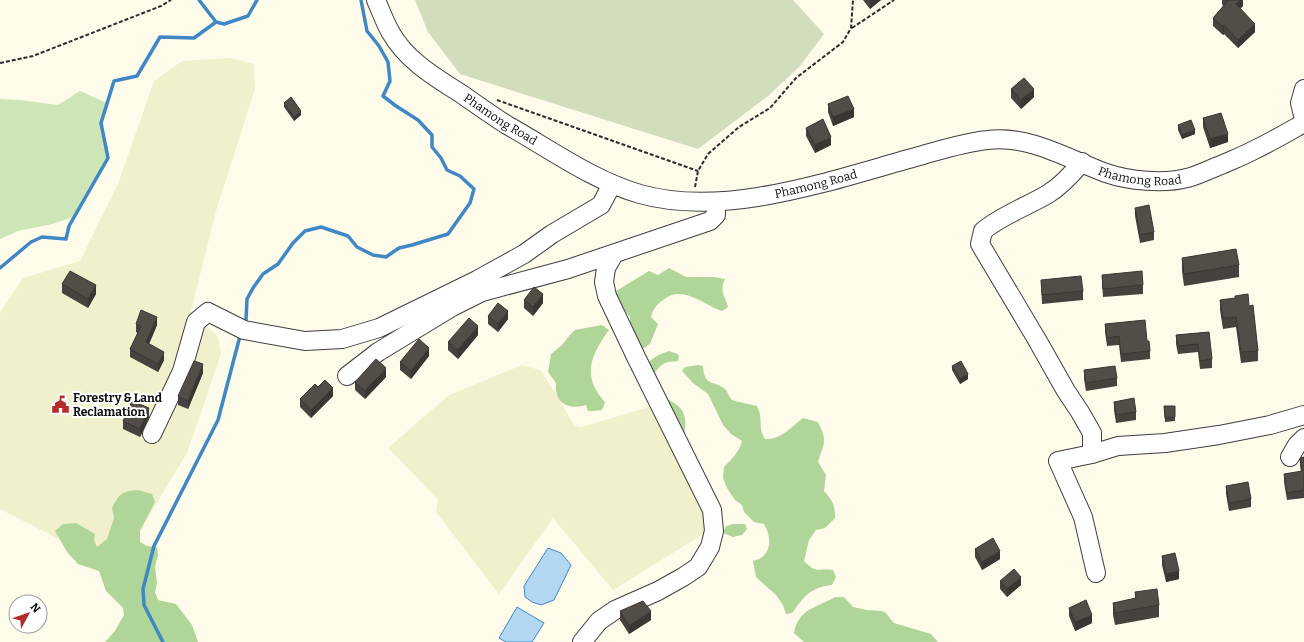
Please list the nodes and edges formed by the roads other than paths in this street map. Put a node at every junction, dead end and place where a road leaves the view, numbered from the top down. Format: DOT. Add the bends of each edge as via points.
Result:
graph roads {
  1 [pos="376,0"];
  2 [pos="1304,89"];
  3 [pos="1304,119"];
  4 [pos="1304,123"];
  5 [pos="1082,162"];
  6 [pos="612,184"];
  7 [pos="716,202"];
  8 [pos="614,254"];
  9 [pos="348,376"];
  10 [pos="1304,415"];
  11 [pos="152,434"];
  12 [pos="1304,438"];
  13 [pos="1092,454"];
  14 [pos="1290,457"];
  15 [pos="1096,573"];
  16 [pos="582,642"];
  1 -- 6 [label="street, Phamong Road" via="391,34 407,55 430,73 498,119"];
  2 -- 3 [label="street" via="1300,103"];
  4 -- 5 [label="street, Phamong Road" via="1255,150 1186,178 1165,181 1140,180 1107,174"];
  5 -- 7 [label="street, Phamong Road" via="1028,143 1007,139 988,140 945,149 807,187 766,196"];
  5 -- 13 [label="street" via="1069,178 1049,194 995,221 982,231 980,244 1092,433"];
  6 -- 7 [label="street, Phamong Road" via="641,194 668,199"];
  6 -- 11 [label="street" via="601,205 524,254 379,328 342,339 305,341 244,330 208,312 196,322 182,371"];
  7 -- 8 [label="street" via="716,215 710,221"];
  8 -- 9 [label="street" via="482,292 378,352"];
  8 -- 16 [label="street" via="606,268 604,282 607,296 712,510 714,531 710,547 698,567 658,590 615,610 599,621"];
  10 -- 13 [label="street" via="1219,435 1165,443 1118,446"];
  12 -- 14 [label="street"];
  13 -- 15 [label="street" via="1058,460 1083,517"];
}
